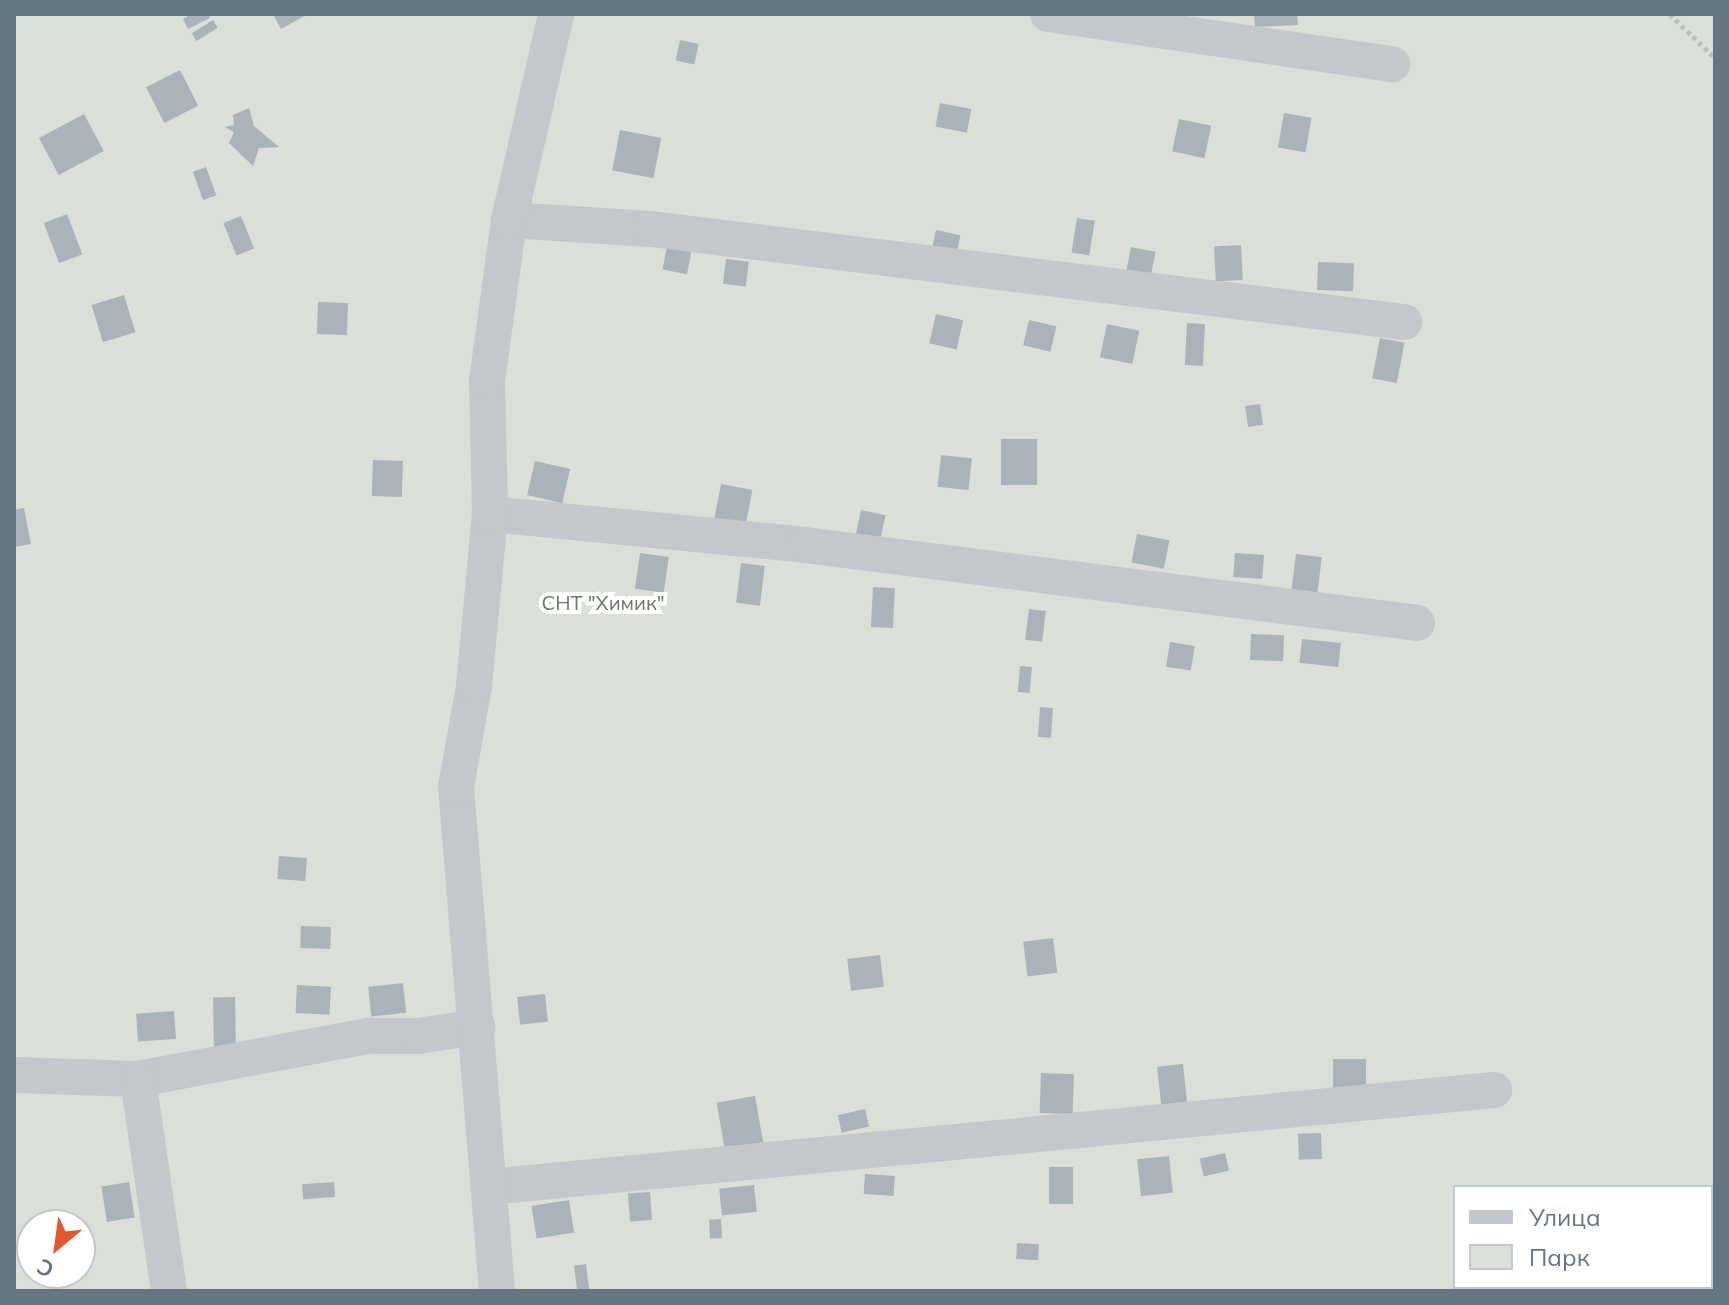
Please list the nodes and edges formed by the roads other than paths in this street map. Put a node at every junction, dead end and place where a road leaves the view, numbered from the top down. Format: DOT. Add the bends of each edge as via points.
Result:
graph roads {
  1 [pos="556,14"];
  2 [pos="1048,14"];
  3 [pos="1104,18"];
  4 [pos="1392,64"];
  5 [pos="509,220"];
  6 [pos="1404,322"];
  7 [pos="490,514"];
  8 [pos="1417,623"];
  9 [pos="477,1027"];
  10 [pos="14,1075"];
  11 [pos="138,1079"];
  12 [pos="1494,1090"];
  13 [pos="489,1187"];
  14 [pos="169,1291"];
  15 [pos="497,1291"];
  1 -- 5 [label="street"];
  2 -- 3 [label="street"];
  3 -- 4 [label="street"];
  5 -- 6 [label="street" via="651,229"];
  5 -- 7 [label="street" via="487,381"];
  7 -- 8 [label="street" via="805,545"];
  7 -- 9 [label="street" via="474,686 456,787"];
  9 -- 11 [label="street" via="418,1036 368,1036"];
  9 -- 13 [label="street"];
  10 -- 11 [label="street"];
  11 -- 14 [label="street"];
  12 -- 13 [label="street"];
  13 -- 15 [label="street"];
}
